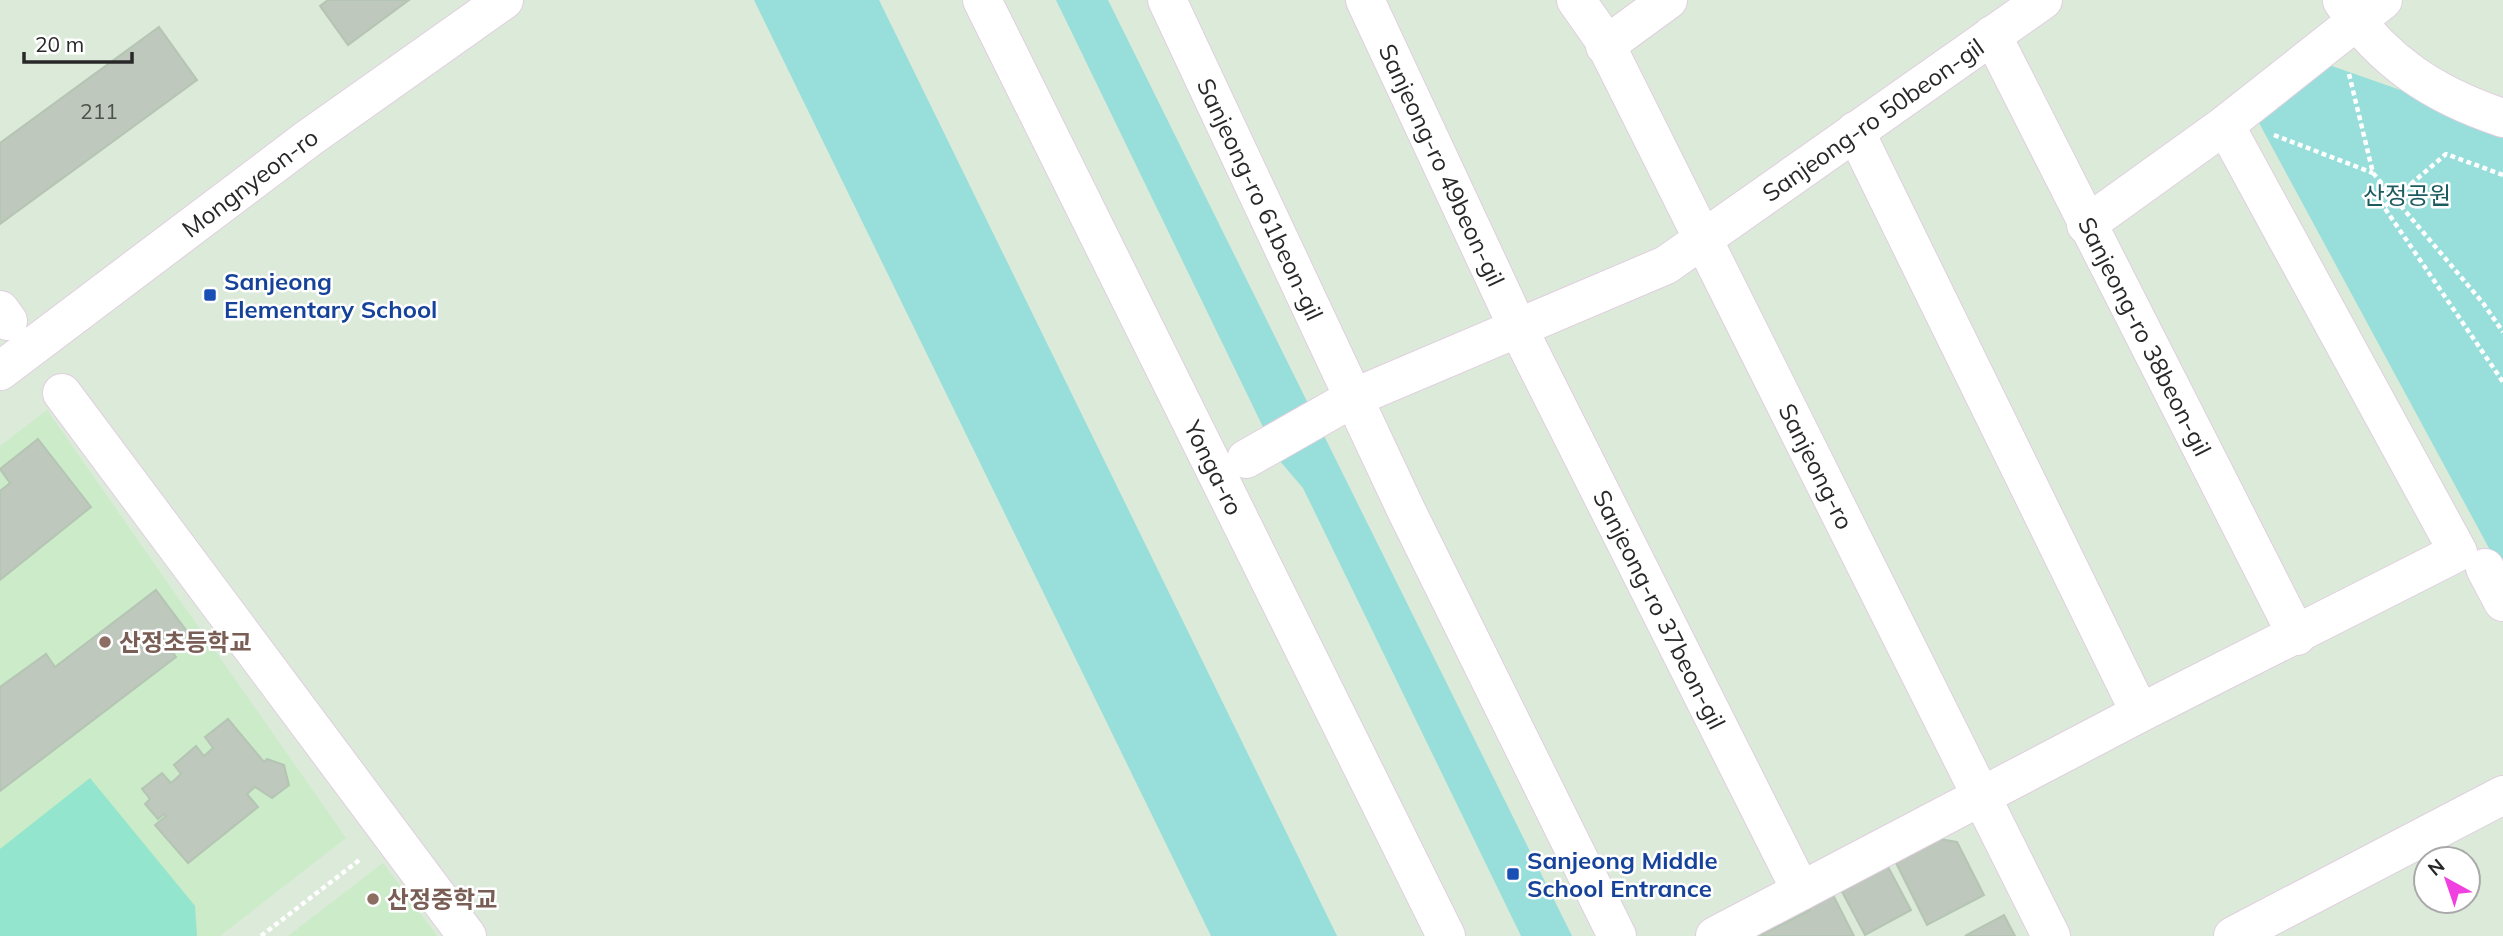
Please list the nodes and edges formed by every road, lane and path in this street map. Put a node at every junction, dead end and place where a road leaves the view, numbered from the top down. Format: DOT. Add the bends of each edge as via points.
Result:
graph roads {
  1 [pos="504,0"];
  2 [pos="982,0"];
  3 [pos="1167,0"];
  4 [pos="1365,0"];
  5 [pos="1576,0"];
  6 [pos="1668,0"];
  7 [pos="2043,0"];
  8 [pos="2360,7"];
  9 [pos="1992,35"];
  10 [pos="1605,46"];
  11 [pos="2347,69"];
  12 [pos="2503,118"];
  13 [pos="2225,125"];
  14 [pos="1855,131"];
  15 [pos="2264,131"];
  16 [pos="2373,173"];
  17 [pos="2503,175"];
  18 [pos="2394,198"];
  19 [pos="2086,225"];
  20 [pos="1702,239"];
  21 [pos="1518,328"];
  22 [pos="2503,332"];
  23 [pos="0,370"];
  24 [pos="2503,382"];
  25 [pos="62,393"];
  26 [pos="1353,398"];
  27 [pos="1246,459"];
  28 [pos="2484,568"];
  29 [pos="2503,602"];
  30 [pos="2297,636"];
  31 [pos="2140,713"];
  32 [pos="2503,795"];
  33 [pos="1980,797"];
  34 [pos="393,834"];
  35 [pos="1801,891"];
  36 [pos="261,936"];
  37 [pos="467,936"];
  38 [pos="1446,936"];
  39 [pos="1617,936"];
  40 [pos="1715,936"];
  41 [pos="2051,936"];
  42 [pos="2233,936"];
  1 -- 23 [label="street, Mongnyeon-ro" via="309,138"];
  2 -- 38 [label="street, Yonga-ro"];
  3 -- 26 [label="street, Sanjeong-ro 61beon-gil"];
  4 -- 21 [label="street, Sanjeong-ro 49beon-gil"];
  5 -- 10 [label="street, Sanjeong-ro"];
  6 -- 10 [label="street"];
  7 -- 9 [label="street, Sanjeong-ro 50beon-gil"];
  8 -- 12 [label="street" via="2400,68 2462,105"];
  8 -- 13 [label="street"];
  9 -- 14 [label="street, Sanjeong-ro 50beon-gil"];
  9 -- 19 [label="street, Sanjeong-ro 38beon-gil"];
  10 -- 20 [label="street, Sanjeong-ro"];
  11 -- 16 [label="path"];
  13 -- 19 [label="street"];
  13 -- 30 [label="street" via="2458,552"];
  14 -- 20 [label="street, Sanjeong-ro 50beon-gil"];
  14 -- 31 [label="street"];
  15 -- 16 [label="path"];
  16 -- 18 [label="path"];
  17 -- 18 [label="path" via="2446,154"];
  18 -- 22 [label="path"];
  18 -- 24 [label="path" via="2384,207"];
  19 -- 30 [label="street, Sanjeong-ro 38beon-gil"];
  20 -- 21 [label="street" via="1667,265"];
  20 -- 33 [label="street, Sanjeong-ro"];
  21 -- 26 [label="street"];
  21 -- 35 [label="street, Sanjeong-ro 37beon-gil"];
  25 -- 34 [label="street"];
  26 -- 27 [label="street"];
  26 -- 39 [label="street"];
  28 -- 29 [label="street"];
  30 -- 31 [label="street"];
  31 -- 33 [label="street"];
  32 -- 42 [label="street"];
  33 -- 35 [label="street"];
  33 -- 41 [label="street, Sanjeong-ro"];
  34 -- 36 [label="path"];
  34 -- 37 [label="street"];
  35 -- 40 [label="street"];
}
